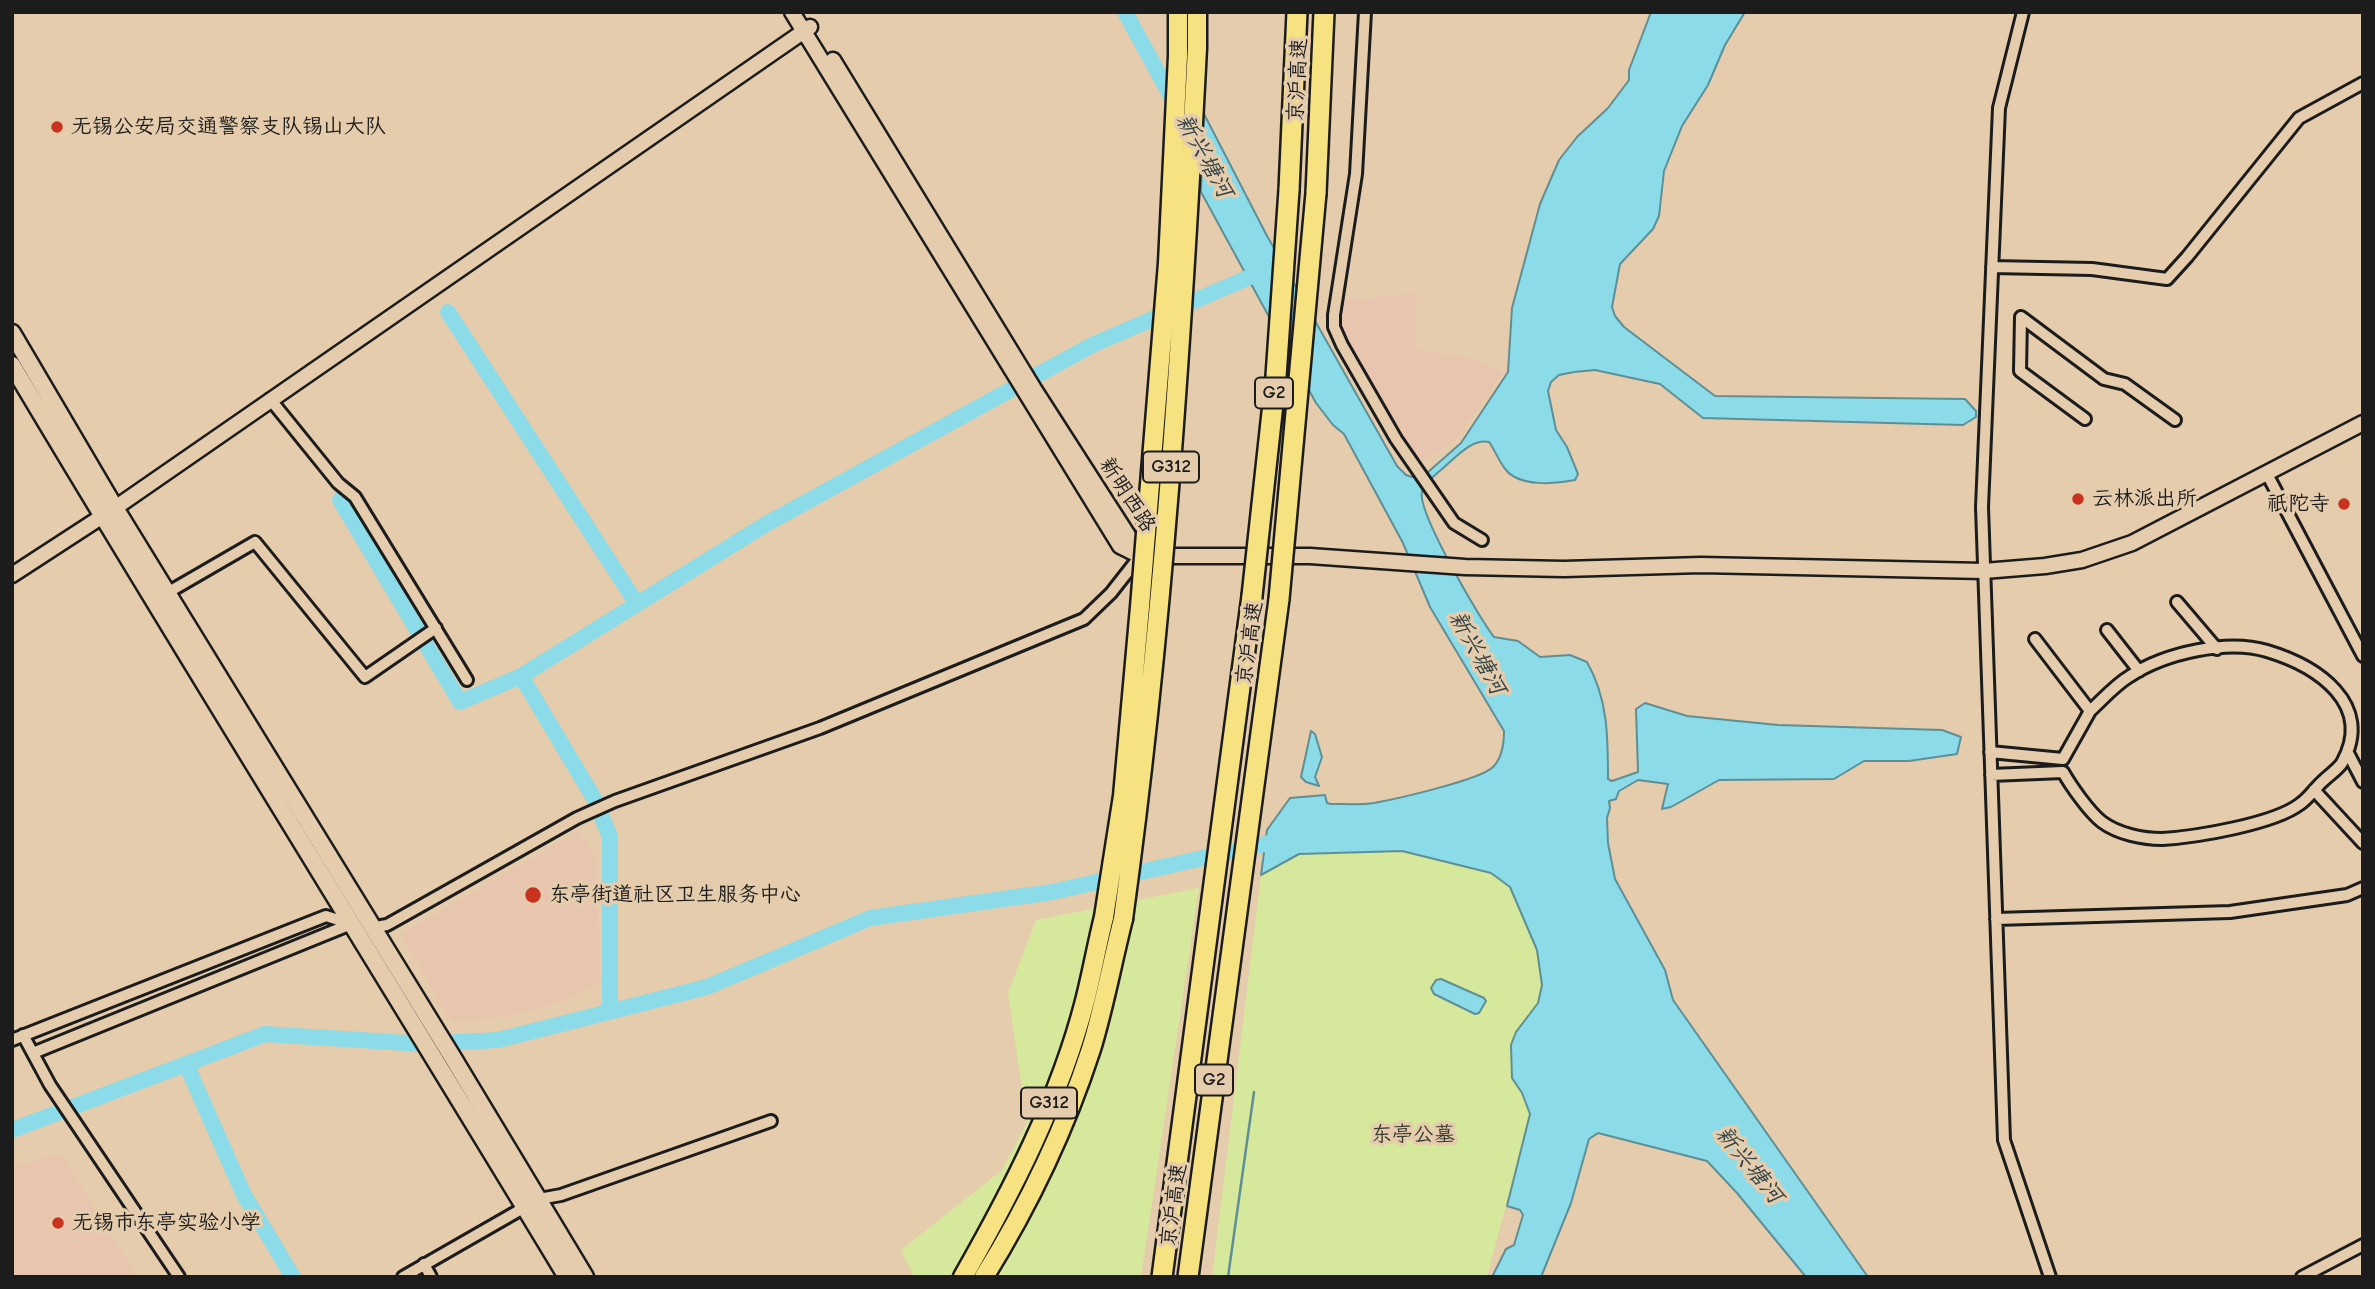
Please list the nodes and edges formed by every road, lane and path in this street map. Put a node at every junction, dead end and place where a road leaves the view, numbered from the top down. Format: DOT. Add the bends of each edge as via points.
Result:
graph roads {
  1 [pos="792,12"];
  2 [pos="803,12"];
  3 [pos="1178,12"];
  4 [pos="1196,12"];
  5 [pos="1297,12"];
  6 [pos="1324,12"];
  7 [pos="1365,12"];
  8 [pos="2023,12"];
  9 [pos="808,29"];
  10 [pos="2363,83"];
  11 [pos="1992,267"];
  12 [pos="12,333"];
  13 [pos="12,365"];
  14 [pos="270,399"];
  15 [pos="2085,419"];
  16 [pos="2175,420"];
  17 [pos="2363,423"];
  18 [pos="2267,474"];
  19 [pos="108,512"];
  20 [pos="1482,540"];
  21 [pos="1140,555"];
  22 [pos="1984,571"];
  23 [pos="12,575"];
  24 [pos="167,593"];
  25 [pos="2178,602"];
  26 [pos="436,628"];
  27 [pos="2107,630"];
  28 [pos="2035,639"];
  29 [pos="2217,649"];
  30 [pos="2363,656"];
  31 [pos="2139,671"];
  32 [pos="467,680"];
  33 [pos="2090,711"];
  34 [pos="1990,752"];
  35 [pos="2348,753"];
  36 [pos="1991,775"];
  37 [pos="2363,782"];
  38 [pos="2314,790"];
  39 [pos="2363,844"];
  40 [pos="2363,888"];
  41 [pos="1996,919"];
  42 [pos="352,924"];
  43 [pos="373,928"];
  44 [pos="420,1018"];
  45 [pos="18,1038"];
  46 [pos="33,1054"];
  47 [pos="771,1121"];
  48 [pos="531,1203"];
  49 [pos="2363,1245"];
  50 [pos="424,1264"];
  51 [pos="178,1277"];
  52 [pos="403,1277"];
  53 [pos="431,1277"];
  54 [pos="567,1277"];
  55 [pos="585,1277"];
  56 [pos="963,1277"];
  57 [pos="984,1277"];
  58 [pos="1161,1277"];
  59 [pos="1188,1277"];
  60 [pos="2050,1277"];
  61 [pos="2302,1277"];
  1 -- 9 [label="street, 新明西路"];
  2 -- 9 [label="street, 新明西路"];
  3 -- 56 [label="highway, G312, bridge" via="1168,263 1123,796 1104,917 1084,1004 1057,1083 1004,1204"];
  4 -- 57 [label="highway, G312, bridge" via="1186,262 1170,481 1143,773 1123,919 1091,1049 1057,1137 1017,1224"];
  5 -- 58 [label="highway, 京沪高速 / G2, bridge" via="1276,376 1252,596"];
  6 -- 59 [label="highway, 京沪高速 / G2, bridge" via="1316,193 1279,599"];
  7 -- 20 [label="street" via="1356,174 1334,327 1395,439 1420,475 1454,523"];
  8 -- 11 [label="street" via="1999,107"];
  9 -- 14 [label="street"];
  9 -- 21 [label="street, 新明西路"];
  10 -- 11 [label="street" via="2299,118 2167,279 2092,269"];
  11 -- 22 [label="street" via="1982,507"];
  12 -- 19 [label="main road"];
  13 -- 19 [label="main road"];
  14 -- 19 [label="street"];
  14 -- 26 [label="street" via="323,466 355,497"];
  15 -- 16 [label="street" via="2021,371 2021,317 2104,379 2125,384"];
  17 -- 18 [label="street"];
  18 -- 22 [label="street" via="2119,548 2082,560"];
  18 -- 30 [label="street"];
  19 -- 23 [label="street"];
  19 -- 24 [label="main road"];
  19 -- 42 [label="main road"];
  21 -- 22 [label="street" via="1310,556 1564,569 1701,565"];
  21 -- 43 [label="street" via="1084,619 820,728 615,801 576,818 387,925"];
  22 -- 34 [label="street"];
  24 -- 26 [label="street" via="255,542 365,677"];
  24 -- 43 [label="main road"];
  25 -- 29 [label="street"];
  26 -- 32 [label="street"];
  27 -- 31 [label="street"];
  28 -- 33 [label="street"];
  29 -- 31 [label="street" via="2170,656"];
  29 -- 35 [label="street" via="2252,647 2289,658 2345,694 2356,715 2355,738"];
  31 -- 33 [label="street"];
  33 -- 34 [label="street" via="2063,759"];
  34 -- 36 [label="street"];
  35 -- 37 [label="street"];
  35 -- 38 [label="street"];
  36 -- 38 [label="street" via="2063,772 2101,822 2131,836 2162,839 2263,820 2300,804"];
  36 -- 41 [label="street"];
  38 -- 39 [label="street"];
  40 -- 41 [label="street" via="2347,895 2230,912"];
  41 -- 60 [label="street" via="2004,1140"];
  42 -- 43 [label="street"];
  42 -- 44 [label="main road"];
  42 -- 45 [label="street" via="326,915"];
  42 -- 46 [label="street"];
  43 -- 44 [label="main road"];
  44 -- 48 [label="main road"];
  45 -- 46 [label="street"];
  46 -- 51 [label="street"];
  47 -- 48 [label="street"];
  48 -- 50 [label="street"];
  48 -- 54 [label="main road"];
  48 -- 55 [label="main road"];
  49 -- 61 [label="street"];
  50 -- 52 [label="street"];
  50 -- 53 [label="street"];
}
